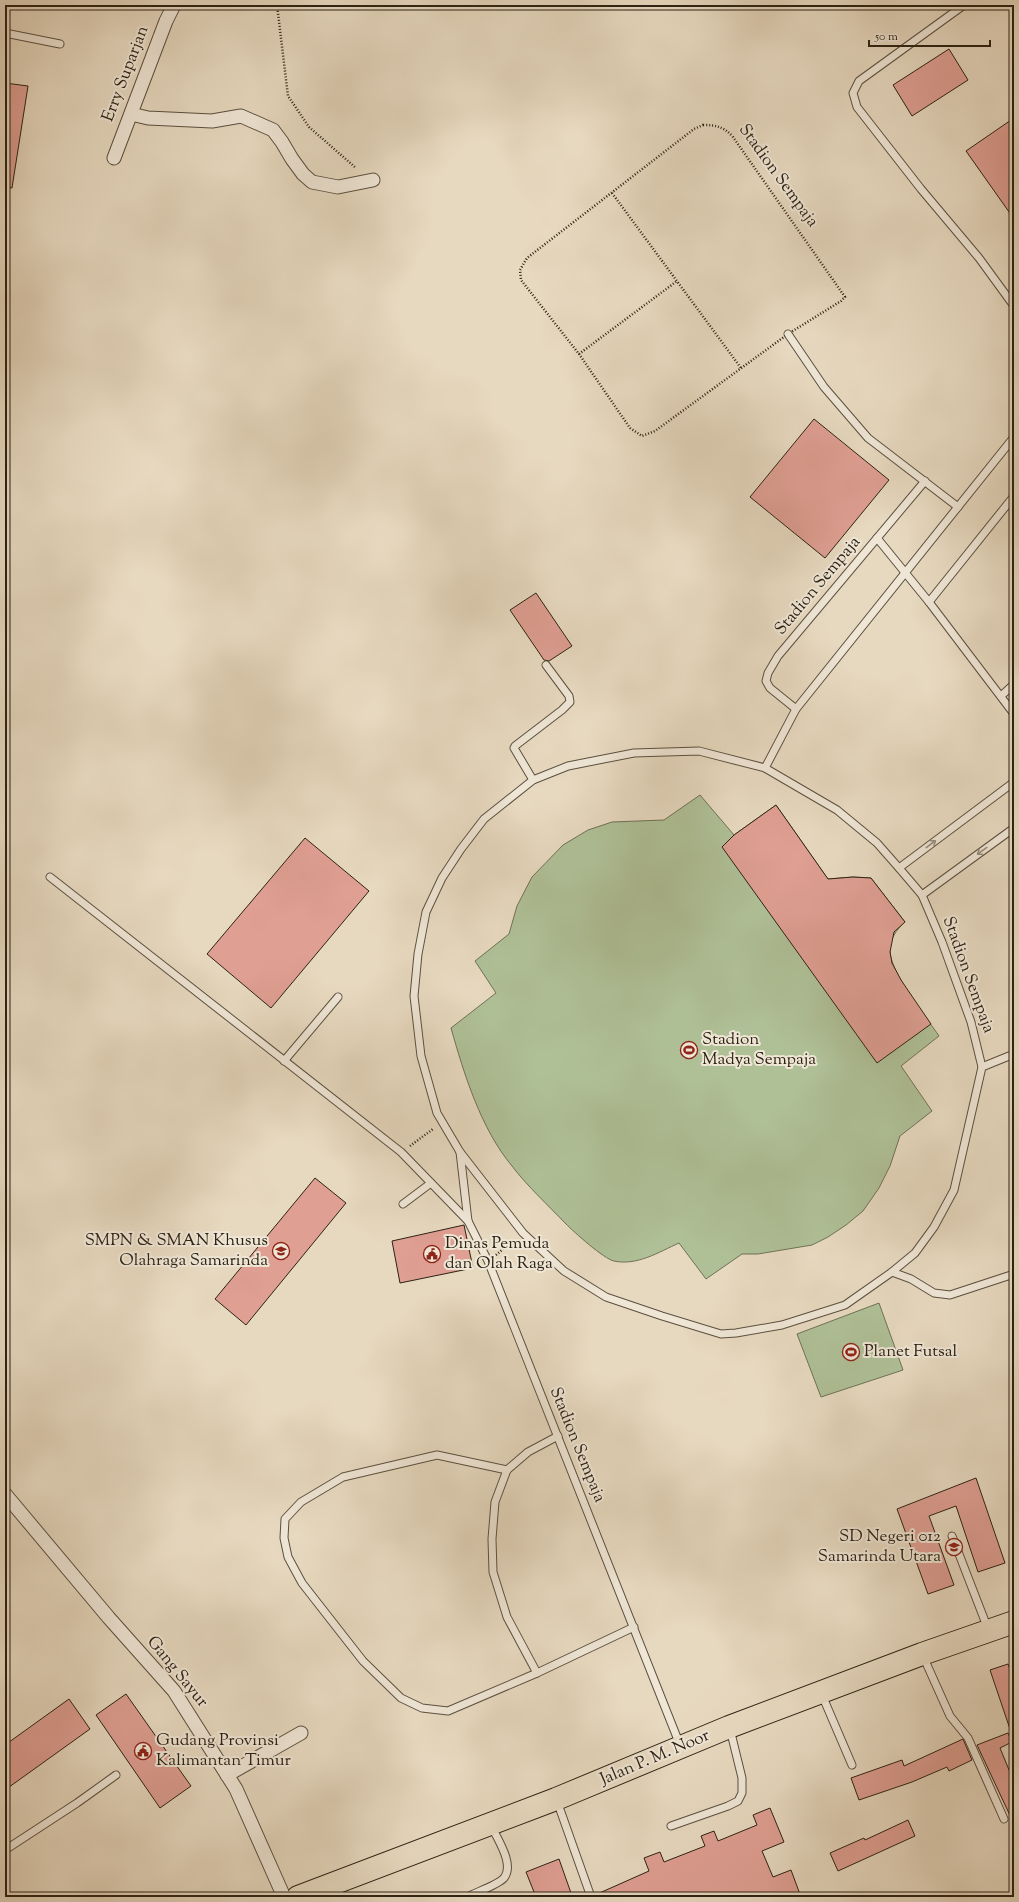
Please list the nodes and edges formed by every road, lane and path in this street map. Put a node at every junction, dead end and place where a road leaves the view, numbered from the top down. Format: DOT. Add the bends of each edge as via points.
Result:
graph roads {
  1 [pos="174,5"];
  2 [pos="276,5"];
  3 [pos="964,5"];
  4 [pos="5,33"];
  5 [pos="60,44"];
  6 [pos="131,114"];
  7 [pos="114,158"];
  8 [pos="373,180"];
  9 [pos="612,193"];
  10 [pos="677,281"];
  11 [pos="1014,306"];
  12 [pos="788,334"];
  13 [pos="579,354"];
  14 [pos="741,368"];
  15 [pos="1014,437"];
  16 [pos="925,481"];
  17 [pos="1014,496"];
  18 [pos="958,507"];
  19 [pos="877,538"];
  20 [pos="906,574"];
  21 [pos="928,602"];
  22 [pos="546,664"];
  23 [pos="1014,684"];
  24 [pos="1001,696"];
  25 [pos="796,708"];
  26 [pos="1014,714"];
  27 [pos="765,768"];
  28 [pos="532,780"];
  29 [pos="1014,782"];
  30 [pos="1014,828"];
  31 [pos="899,868"];
  32 [pos="50,877"];
  33 [pos="922,895"];
  34 [pos="338,997"];
  35 [pos="1014,1054"];
  36 [pos="284,1061"];
  37 [pos="982,1067"];
  38 [pos="443,1122"];
  39 [pos="401,1152"];
  40 [pos="460,1152"];
  41 [pos="431,1183"];
  42 [pos="403,1204"];
  43 [pos="468,1221"];
  44 [pos="523,1233"];
  45 [pos="488,1261"];
  46 [pos="892,1272"];
  47 [pos="1014,1274"];
  48 [pos="558,1436"];
  49 [pos="507,1470"];
  50 [pos="5,1494"];
  51 [pos="952,1536"];
  52 [pos="1014,1622"];
  53 [pos="634,1627"];
  54 [pos="989,1631"];
  55 [pos="922,1654"];
  56 [pos="537,1673"];
  57 [pos="821,1693"];
  58 [pos="729,1727"];
  59 [pos="301,1733"];
  60 [pos="681,1747"];
  61 [pos="852,1764"];
  62 [pos="116,1775"];
  63 [pos="227,1775"];
  64 [pos="556,1799"];
  65 [pos="1004,1819"];
  66 [pos="490,1823"];
  67 [pos="671,1826"];
  68 [pos="5,1850"];
  69 [pos="284,1897"];
  70 [pos="298,1897"];
  71 [pos="467,1897"];
  72 [pos="591,1897"];
  1 -- 6 [label="street, Erry Suparjan"];
  2 -- 8 [label="path" via="288,96 309,127 348,163"];
  3 -- 11 [label="lane" via="859,81 853,93 857,107 979,258"];
  4 -- 5 [label="lane"];
  6 -- 7 [label="street, Erry Suparjan"];
  6 -- 8 [label="street" via="148,118 212,121 241,116 273,130 303,174 312,182 338,187"];
  9 -- 10 [label="path"];
  9 -- 12 [label="path, Stadion Sempaja" via="694,130 703,125 715,125 726,129 845,297"];
  9 -- 13 [label="path, Stadion Sempaja" via="527,258 520,270 520,280"];
  10 -- 13 [label="path"];
  10 -- 14 [label="path"];
  12 -- 14 [label="path, Stadion Sempaja"];
  12 -- 16 [label="lane" via="824,387 868,438"];
  13 -- 14 [label="path, Stadion Sempaja" via="630,428 642,436 655,431"];
  15 -- 18 [label="lane"];
  16 -- 18 [label="lane"];
  16 -- 19 [label="lane, Stadion Sempaja"];
  17 -- 21 [label="lane"];
  18 -- 20 [label="lane"];
  19 -- 20 [label="lane"];
  19 -- 25 [label="lane, Stadion Sempaja" via="778,656 768,673 766,681 770,688"];
  20 -- 21 [label="lane"];
  20 -- 25 [label="lane"];
  21 -- 24 [label="lane"];
  22 -- 28 [label="lane" via="569,696 570,702 514,748"];
  23 -- 24 [label="lane"];
  24 -- 26 [label="lane"];
  25 -- 27 [label="lane"];
  27 -- 28 [label="lane, Stadion Sempaja" via="699,751 634,753 568,766"];
  27 -- 31 [label="lane, Stadion Sempaja" via="837,810 877,843"];
  28 -- 38 [label="lane, Stadion Sempaja" via="484,819 442,878 426,912 414,996 421,1056"];
  31 -- 29 [label="lane, one-way"];
  30 -- 33 [label="lane, one-way"];
  31 -- 33 [label="lane, Stadion Sempaja"];
  32 -- 36 [label="lane"];
  33 -- 37 [label="lane, Stadion Sempaja" via="971,1022"];
  34 -- 36 [label="lane"];
  35 -- 37 [label="lane"];
  36 -- 39 [label="lane"];
  37 -- 46 [label="lane, Stadion Sempaja" via="954,1190 934,1227 915,1253"];
  38 -- 39 [label="path"];
  38 -- 40 [label="lane, Stadion Sempaja"];
  39 -- 41 [label="lane"];
  40 -- 43 [label="lane, Stadion Sempaja"];
  40 -- 44 [label="lane, Stadion Sempaja"];
  41 -- 42 [label="lane"];
  41 -- 43 [label="lane"];
  43 -- 45 [label="lane, Stadion Sempaja"];
  44 -- 45 [label="path"];
  44 -- 46 [label="lane, Stadion Sempaja" via="564,1271 606,1297 721,1334 782,1326 845,1305"];
  45 -- 48 [label="lane, Stadion Sempaja"];
  46 -- 47 [label="lane" via="911,1279 934,1293 950,1295"];
  48 -- 49 [label="lane" via="528,1452"];
  48 -- 53 [label="lane, Stadion Sempaja"];
  49 -- 56 [label="lane" via="495,1502 493,1572 507,1617"];
  49 -- 56 [label="lane" via="437,1455 342,1477 301,1502 285,1519 284,1538 288,1557 302,1583 363,1660 401,1698 422,1708 448,1711"];
  50 -- 63 [label="street, Gang Sayur" via="174,1691"];
  51 -- 54 [label="lane"];
  52 -- 54 [label="highway, Jalan P. M. Noor"];
  53 -- 56 [label="lane"];
  53 -- 60 [label="lane, Stadion Sempaja"];
  54 -- 55 [label="highway, Jalan P. M. Noor"];
  55 -- 57 [label="highway, Jalan P. M. Noor"];
  55 -- 65 [label="lane" via="950,1716 968,1738"];
  57 -- 58 [label="highway, Jalan P. M. Noor"];
  57 -- 61 [label="lane"];
  58 -- 60 [label="highway, Jalan P. M. Noor"];
  58 -- 67 [label="lane" via="742,1778 742,1793 738,1801"];
  59 -- 63 [label="street"];
  60 -- 64 [label="highway, Jalan P. M. Noor"];
  62 -- 68 [label="lane"];
  63 -- 69 [label="street, Gang Sayur"];
  64 -- 66 [label="highway, Jalan P. M. Noor"];
  64 -- 72 [label="lane"];
  66 -- 70 [label="highway, Jalan P. M. Noor"];
  66 -- 71 [label="lane" via="507,1860 508,1871 503,1879"];
}
